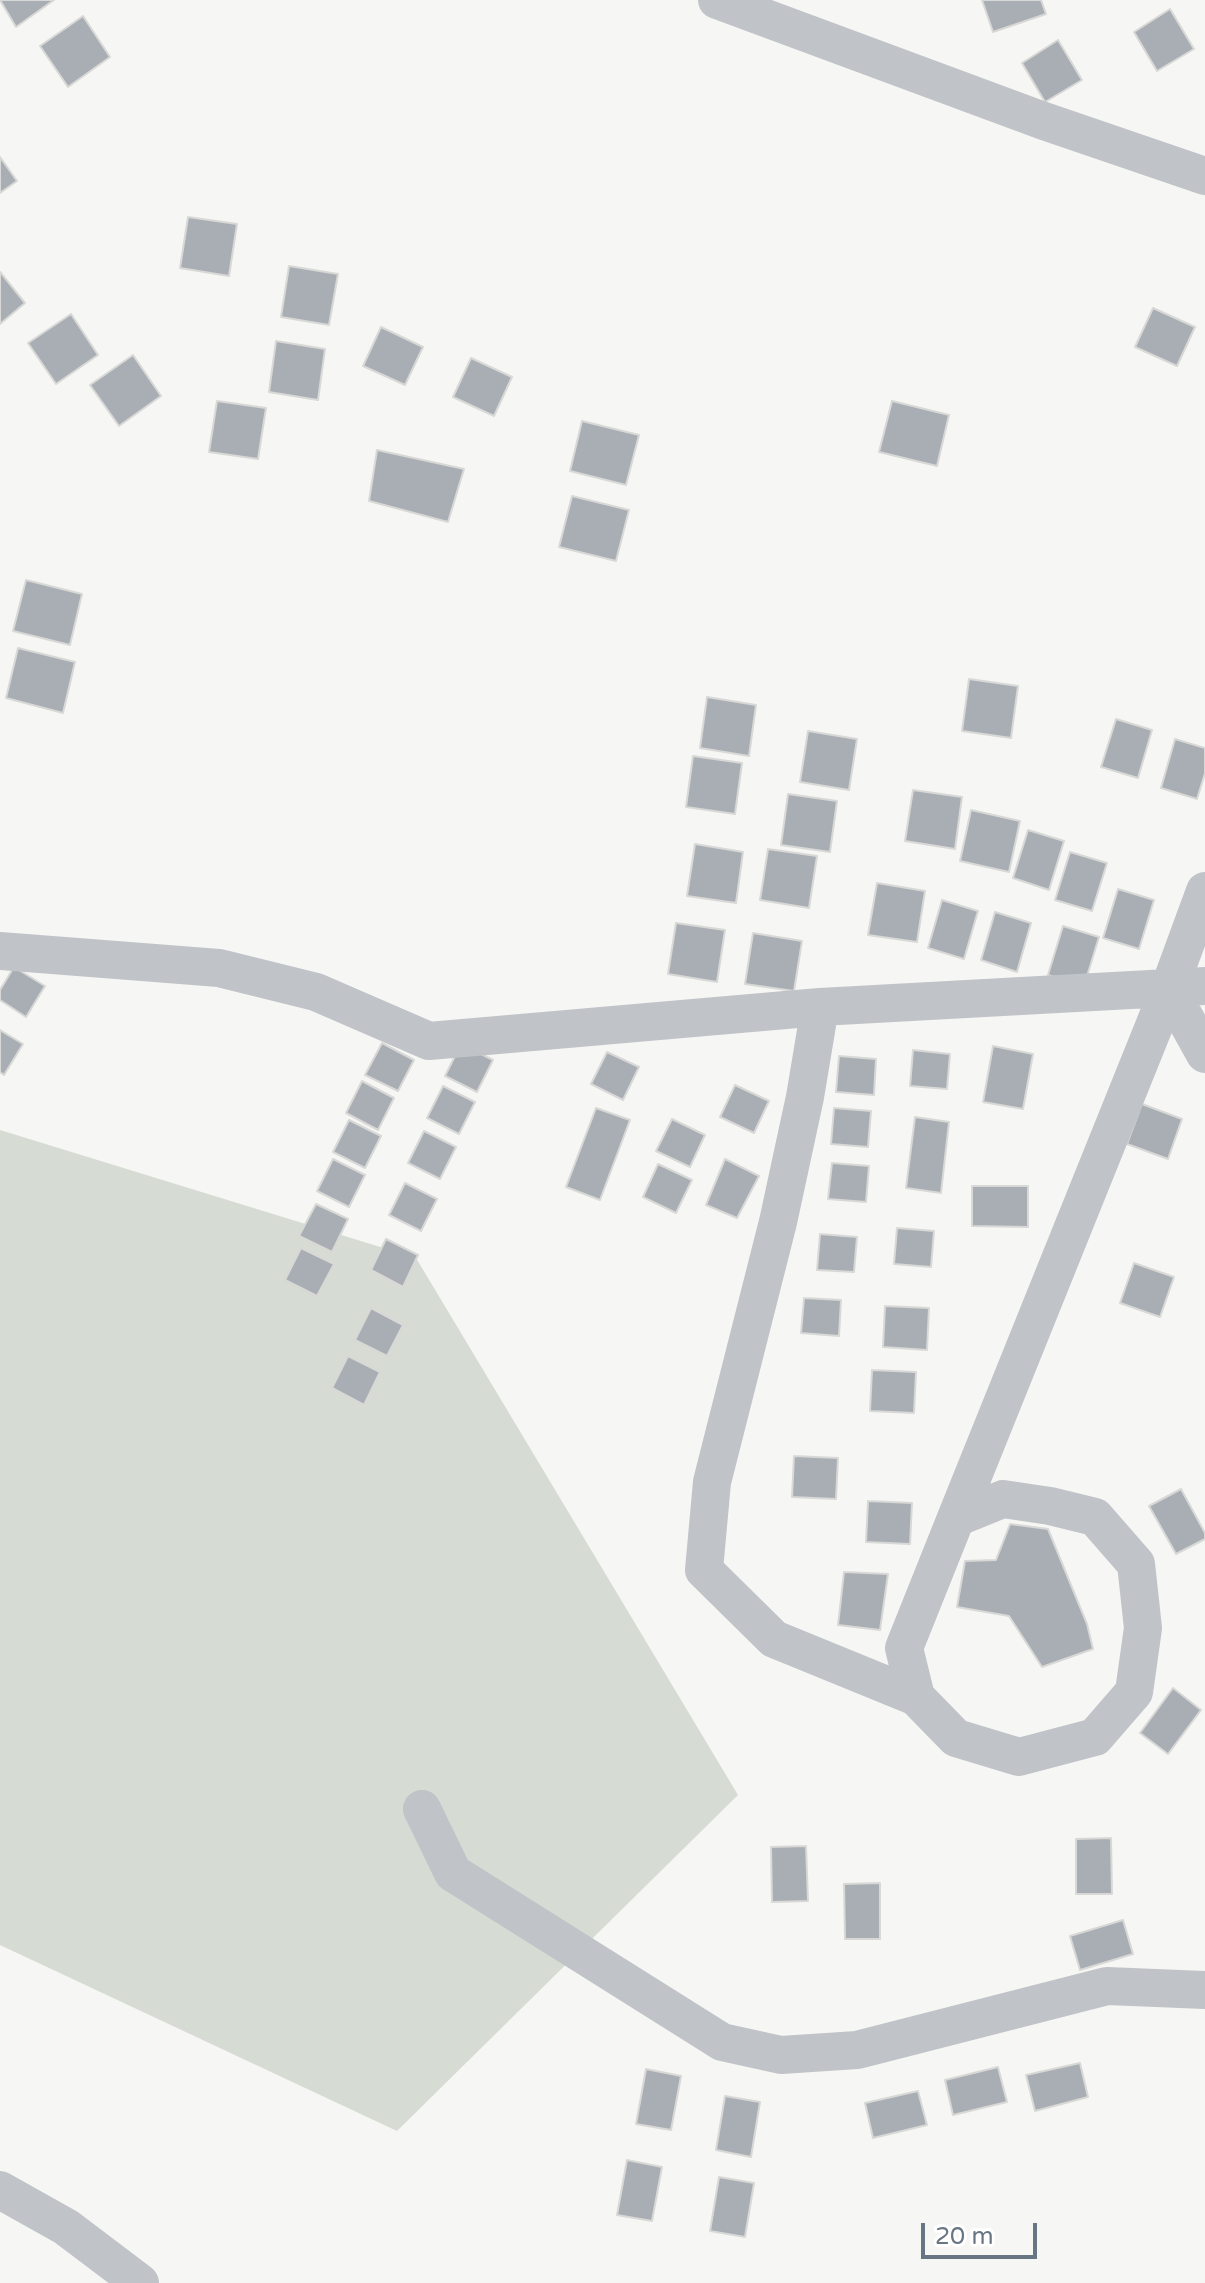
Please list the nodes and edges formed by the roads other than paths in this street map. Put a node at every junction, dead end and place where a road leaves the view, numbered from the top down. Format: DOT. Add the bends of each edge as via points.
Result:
graph roads {
  1 [pos="717,0"];
  2 [pos="1205,176"];
  3 [pos="1205,891"];
  4 [pos="0,951"];
  5 [pos="1187,988"];
  6 [pos="820,1007"];
  7 [pos="1205,1054"];
  8 [pos="956,1518"];
  9 [pos="916,1697"];
  10 [pos="422,1809"];
  11 [pos="1205,1990"];
  12 [pos="0,2190"];
  13 [pos="140,2283"];
  1 -- 2 [label="street"];
  3 -- 5 [label="street"];
  4 -- 6 [label="street" via="219,968 316,992 429,1041"];
  5 -- 6 [label="street"];
  5 -- 7 [label="street"];
  5 -- 8 [label="street"];
  6 -- 9 [label="street" via="778,1222 712,1482 704,1570 774,1639"];
  8 -- 9 [label="street" via="904,1648"];
  8 -- 9 [label="street" via="1003,1499 1095,1517 1136,1564 1143,1628 1134,1692 1095,1737 1019,1757 956,1738"];
  10 -- 11 [label="street" via="453,1873 722,2042 781,2055 857,2050 1107,1986"];
  12 -- 13 [label="street" via="66,2227"];
}
